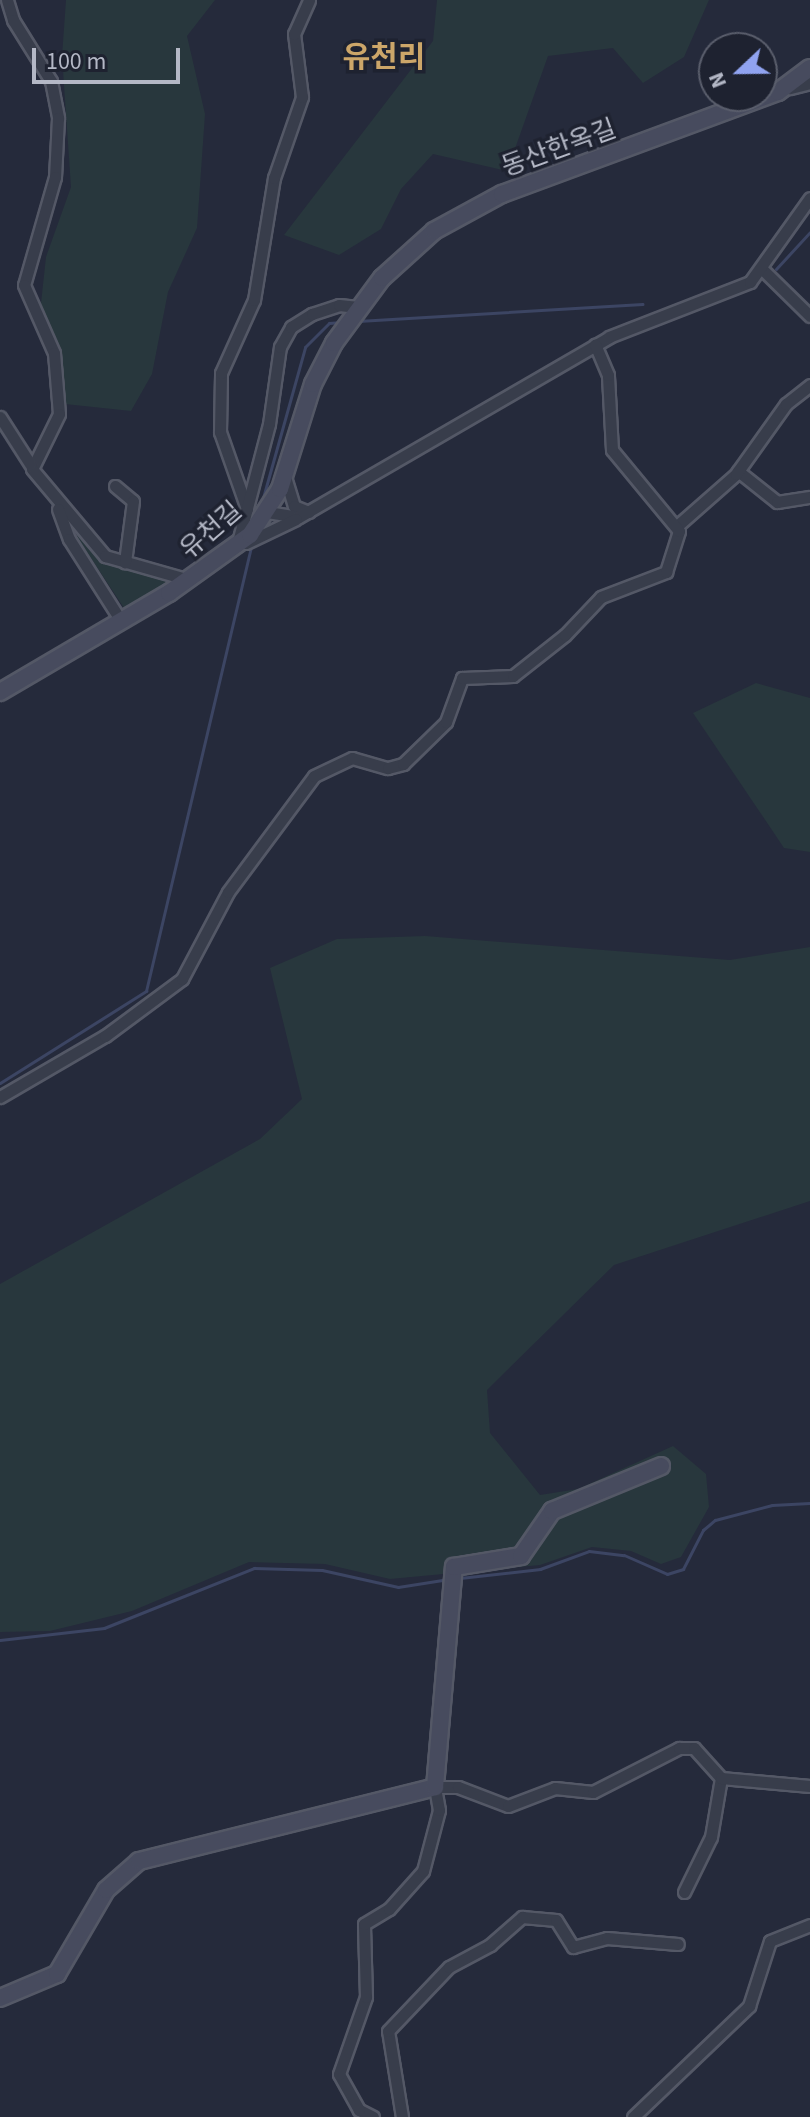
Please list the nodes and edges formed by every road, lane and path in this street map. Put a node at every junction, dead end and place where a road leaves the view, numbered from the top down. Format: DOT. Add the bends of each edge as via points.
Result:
graph roads {
  1 [pos="7,0"];
  2 [pos="309,0"];
  3 [pos="810,68"];
  4 [pos="810,83"];
  5 [pos="778,92"];
  6 [pos="726,112"];
  7 [pos="810,198"];
  8 [pos="762,269"];
  9 [pos="810,316"];
  10 [pos="351,317"];
  11 [pos="595,345"];
  12 [pos="810,385"];
  13 [pos="0,417"];
  14 [pos="30,464"];
  15 [pos="738,471"];
  16 [pos="285,474"];
  17 [pos="115,486"];
  18 [pos="810,497"];
  19 [pos="55,501"];
  20 [pos="247,509"];
  21 [pos="267,512"];
  22 [pos="304,514"];
  23 [pos="677,526"];
  24 [pos="236,547"];
  25 [pos="125,562"];
  26 [pos="189,580"];
  27 [pos="121,621"];
  28 [pos="0,692"];
  29 [pos="0,1097"];
  30 [pos="661,1466"];
  31 [pos="721,1778"];
  32 [pos="810,1786"];
  33 [pos="435,1787"];
  34 [pos="684,1892"];
  35 [pos="810,1925"];
  36 [pos="678,1944"];
  37 [pos="0,1998"];
  38 [pos="373,2117"];
  39 [pos="402,2117"];
  40 [pos="633,2117"];
  1 -- 14 [label="street" via="13,20 51,81 58,118 55,177 24,285 54,353 59,414"];
  2 -- 20 [label="street" via="294,34 302,97 274,178 254,300 221,373 220,432"];
  3 -- 5 [label="street, 동산한옥길"];
  4 -- 5 [label="street"];
  6 -- 10 [label="street, 동산한옥길" via="463,213 408,253"];
  7 -- 8 [label="street"];
  8 -- 9 [label="street"];
  8 -- 11 [label="street" via="750,282"];
  10 -- 16 [label="street, 유천길" via="313,384"];
  10 -- 20 [label="street" via="339,305 312,314 291,327 280,347 269,424"];
  11 -- 22 [label="street"];
  11 -- 23 [label="street" via="608,375 612,450"];
  12 -- 15 [label="street" via="786,404"];
  13 -- 14 [label="street"];
  14 -- 19 [label="street"];
  15 -- 18 [label="street" via="771,500"];
  15 -- 23 [label="street"];
  16 -- 21 [label="street, 유천길"];
  16 -- 22 [label="street" via="291,501"];
  17 -- 25 [label="street" via="133,501"];
  19 -- 25 [label="street" via="96,550"];
  19 -- 27 [label="street" via="69,539"];
  20 -- 24 [label="street"];
  21 -- 22 [label="street"];
  21 -- 24 [label="street, 유천길"];
  22 -- 24 [label="street"];
  23 -- 29 [label="street" via="676,548 663,575 601,597 565,635 513,676 462,678 446,722 409,760 388,768 344,759 314,776 228,892 182,979 105,1036"];
  24 -- 26 [label="street, 유천길"];
  25 -- 26 [label="street"];
  26 -- 27 [label="street, 유천길"];
  27 -- 28 [label="street, 유천길"];
  30 -- 33 [label="street" via="552,1511 521,1556 454,1567"];
  31 -- 32 [label="street"];
  31 -- 33 [label="street" via="694,1748 679,1748 593,1792 555,1788 508,1806 458,1787"];
  31 -- 34 [label="street" via="711,1837"];
  33 -- 37 [label="street" via="139,1861 106,1890 57,1974"];
  33 -- 38 [label="street" via="439,1810 423,1871 389,1909 364,1924 366,1997 339,2074 359,2110"];
  35 -- 40 [label="street" via="770,1941 749,2006"];
  36 -- 39 [label="street" via="607,1938 573,1947 556,1920 522,1917 490,1945 449,1967 388,2031"];
}
